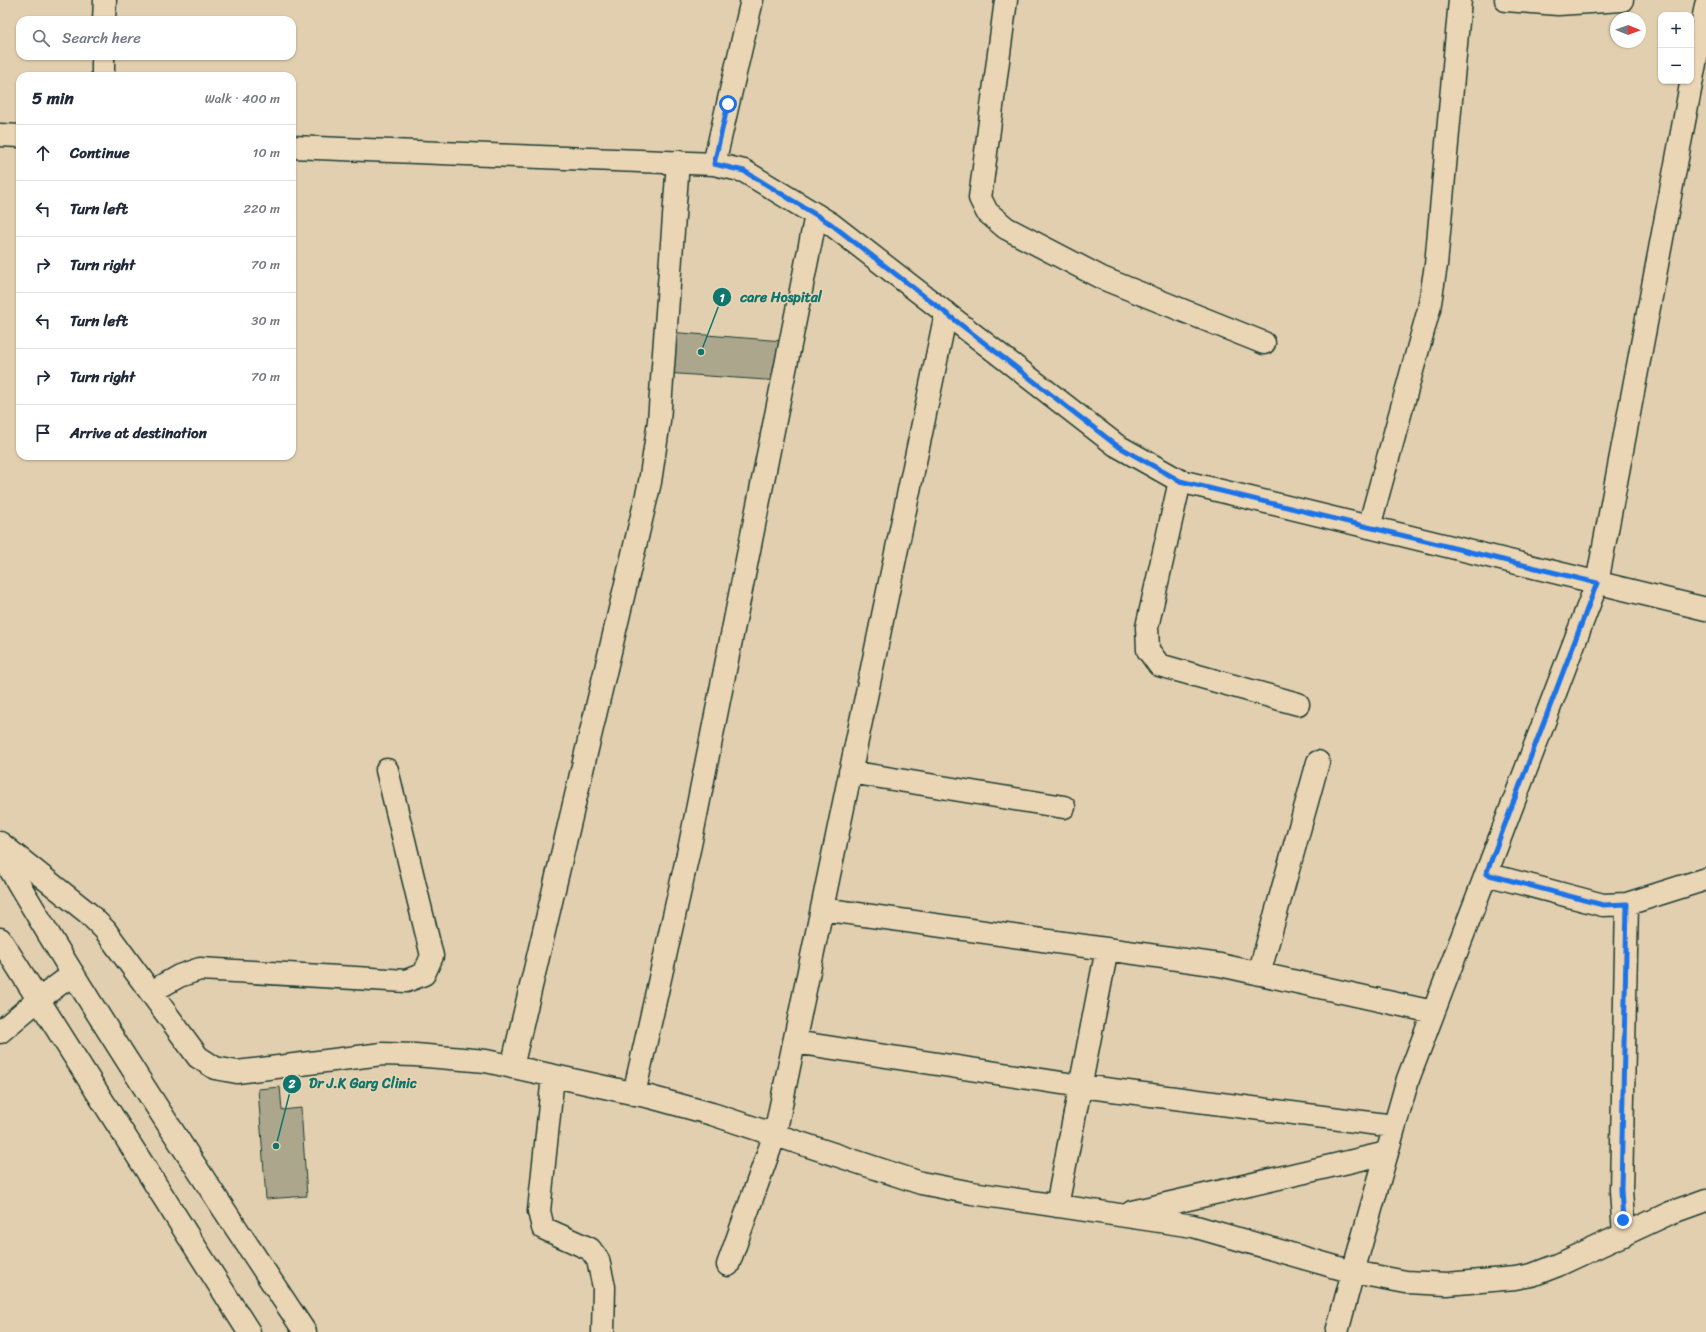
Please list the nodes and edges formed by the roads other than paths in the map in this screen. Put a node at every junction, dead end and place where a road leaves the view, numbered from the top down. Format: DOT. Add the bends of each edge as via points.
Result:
graph roads {
  1 [pos="105,0"];
  2 [pos="752,0"];
  3 [pos="1006,0"];
  4 [pos="1460,0"];
  5 [pos="1506,0"];
  6 [pos="1622,0"];
  7 [pos="1706,4"];
  8 [pos="104,16"];
  9 [pos="103,60"];
  10 [pos="103,72"];
  11 [pos="0,135"];
  12 [pos="16,136"];
  13 [pos="296,147"];
  14 [pos="678,162"];
  15 [pos="714,164"];
  16 [pos="816,215"];
  17 [pos="946,313"];
  18 [pos="1264,343"];
  19 [pos="1180,481"];
  20 [pos="1369,527"];
  21 [pos="1597,583"];
  22 [pos="1706,609"];
  23 [pos="1298,704"];
  24 [pos="1318,762"];
  25 [pos="387,770"];
  26 [pos="850,772"];
  27 [pos="1064,807"];
  28 [pos="0,843"];
  29 [pos="0,852"];
  30 [pos="1486,874"];
  31 [pos="1706,878"];
  32 [pos="1627,904"];
  33 [pos="822,909"];
  34 [pos="0,939"];
  35 [pos="1107,949"];
  36 [pos="73,974"];
  37 [pos="1259,974"];
  38 [pos="151,992"];
  39 [pos="38,1000"];
  40 [pos="1433,1012"];
  41 [pos="0,1032"];
  42 [pos="794,1042"];
  43 [pos="512,1068"];
  44 [pos="553,1076"];
  45 [pos="1081,1086"];
  46 [pos="634,1094"];
  47 [pos="1394,1126"];
  48 [pos="775,1134"];
  49 [pos="1387,1153"];
  50 [pos="1706,1200"];
  51 [pos="1058,1206"];
  52 [pos="1121,1215"];
  53 [pos="1624,1235"];
  54 [pos="728,1265"];
  55 [pos="1353,1272"];
  56 [pos="249,1332"];
  57 [pos="305,1332"];
  58 [pos="602,1332"];
  59 [pos="1337,1332"];
  1 -- 8 [label="street"];
  2 -- 15 [label="street"];
  3 -- 18 [label="street" via="980,198 987,212 1006,228 1102,278"];
  4 -- 20 [label="street" via="1436,265 1429,309"];
  5 -- 6 [label="street" via="1558,4"];
  7 -- 21 [label="street"];
  9 -- 10 [label="street"];
  11 -- 12 [label="street"];
  13 -- 14 [label="street"];
  14 -- 15 [label="street"];
  14 -- 43 [label="street" via="659,421 650,482"];
  15 -- 16 [label="street" via="744,171"];
  16 -- 17 [label="street"];
  16 -- 46 [label="street" via="690,845"];
  17 -- 19 [label="street" via="1116,445"];
  17 -- 26 [label="street"];
  19 -- 20 [label="street"];
  19 -- 23 [label="street" via="1147,627 1148,650 1159,665"];
  20 -- 21 [label="street"];
  21 -- 22 [label="street"];
  21 -- 30 [label="street"];
  24 -- 37 [label="street"];
  25 -- 38 [label="street" via="432,956 424,974 406,981 200,969 179,976"];
  26 -- 27 [label="street"];
  26 -- 33 [label="street"];
  28 -- 38 [label="street" via="88,913 105,930"];
  29 -- 36 [label="street"];
  30 -- 32 [label="street" via="1603,905"];
  30 -- 40 [label="street"];
  31 -- 32 [label="street"];
  32 -- 53 [label="street" via="1621,1190"];
  33 -- 35 [label="street"];
  33 -- 42 [label="street"];
  34 -- 39 [label="street"];
  35 -- 37 [label="street" via="1220,965"];
  35 -- 45 [label="street"];
  36 -- 39 [label="street"];
  36 -- 57 [label="street" via="151,1099"];
  37 -- 40 [label="street"];
  38 -- 43 [label="street" via="198,1057 215,1068 237,1072 382,1054 478,1061"];
  39 -- 41 [label="street"];
  39 -- 56 [label="street"];
  40 -- 47 [label="street"];
  42 -- 45 [label="street"];
  42 -- 48 [label="street"];
  43 -- 44 [label="street"];
  44 -- 46 [label="street"];
  44 -- 58 [label="street" via="539,1211 543,1228 590,1248 598,1260 604,1288"];
  45 -- 47 [label="street"];
  45 -- 51 [label="street"];
  46 -- 48 [label="street" via="712,1114"];
  47 -- 49 [label="street"];
  48 -- 51 [label="street" via="921,1183"];
  48 -- 54 [label="street"];
  49 -- 52 [label="street"];
  49 -- 55 [label="street"];
  50 -- 53 [label="street" via="1670,1213"];
  51 -- 52 [label="street"];
  52 -- 55 [label="street" via="1193,1226"];
  53 -- 55 [label="street" via="1558,1265 1532,1275 1515,1278 1447,1284 1406,1282"];
  55 -- 59 [label="street"];
}
